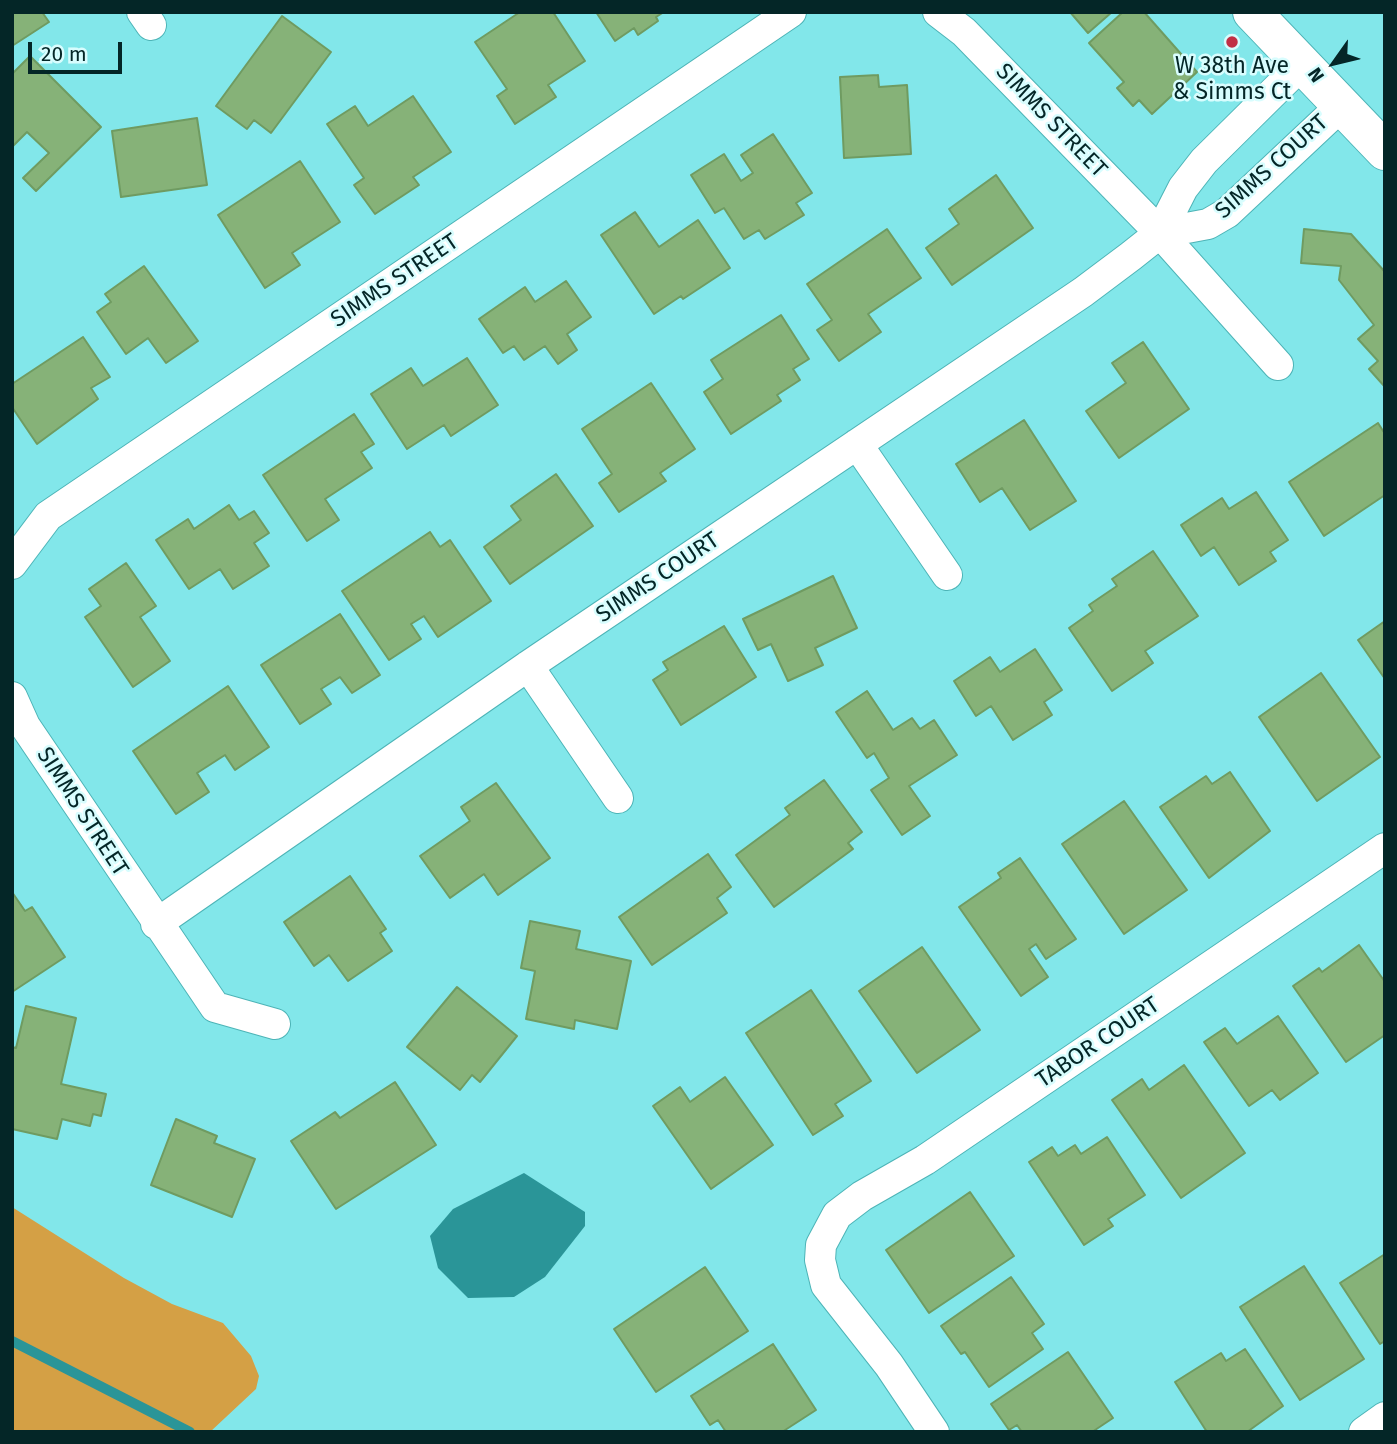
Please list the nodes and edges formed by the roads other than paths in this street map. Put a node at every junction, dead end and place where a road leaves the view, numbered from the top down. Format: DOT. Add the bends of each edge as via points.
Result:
graph roads {
  1 [pos="791,12"];
  2 [pos="938,12"];
  3 [pos="1252,12"];
  4 [pos="1301,65"];
  5 [pos="1341,106"];
  6 [pos="1385,151"];
  7 [pos="1160,233"];
  8 [pos="1278,365"];
  9 [pos="858,444"];
  10 [pos="12,564"];
  11 [pos="947,575"];
  12 [pos="528,666"];
  13 [pos="12,697"];
  14 [pos="618,797"];
  15 [pos="1385,848"];
  16 [pos="156,924"];
  17 [pos="275,1024"];
  18 [pos="1385,1417"];
  19 [pos="934,1432"];
  20 [pos="1364,1432"];
  1 -- 10 [label="street, SIMMS STREET" via="48,516"];
  2 -- 7 [label="street, SIMMS STREET" via="964,32"];
  3 -- 4 [label="street"];
  4 -- 5 [label="street"];
  4 -- 7 [label="street, SIMMS COURT" via="1204,161"];
  5 -- 6 [label="street"];
  5 -- 7 [label="street, SIMMS COURT" via="1227,213 1208,224"];
  7 -- 8 [label="street, SIMMS STREET"];
  7 -- 9 [label="street, SIMMS COURT" via="1083,292"];
  9 -- 11 [label="street"];
  9 -- 12 [label="street, SIMMS COURT"];
  12 -- 14 [label="street"];
  12 -- 16 [label="street, SIMMS COURT"];
  13 -- 16 [label="street, SIMMS STREET" via="25,726"];
  15 -- 19 [label="street, TABOR COURT" via="925,1160 849,1204 830,1225 821,1245 822,1273 833,1297 889,1365"];
  16 -- 17 [label="street, SIMMS STREET" via="215,1007"];
  18 -- 20 [label="street"];
}
